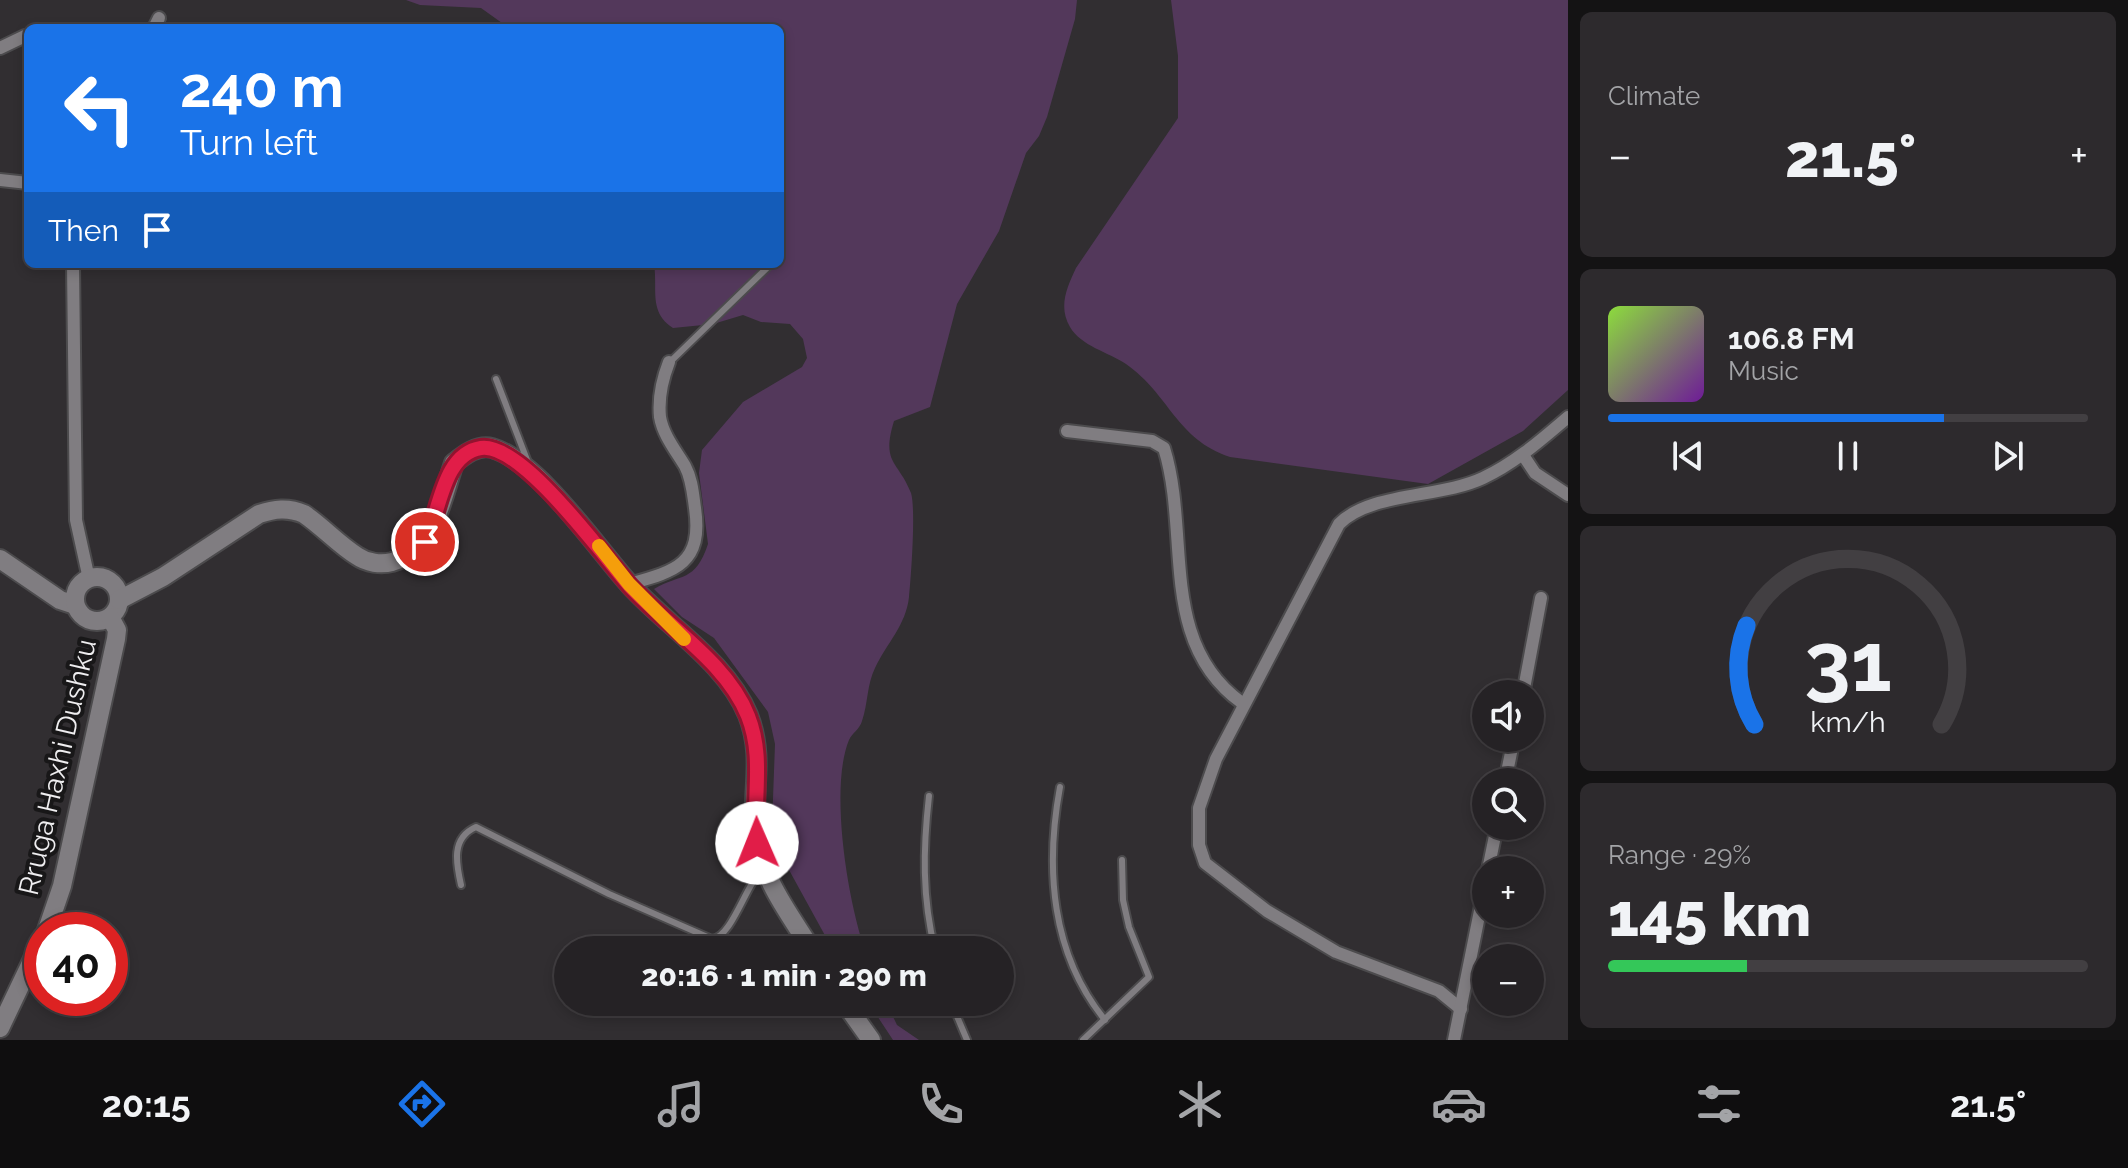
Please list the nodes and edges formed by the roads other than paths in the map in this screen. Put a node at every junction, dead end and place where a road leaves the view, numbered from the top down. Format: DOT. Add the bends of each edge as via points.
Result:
graph roads {
  1 [pos="24,36"];
  2 [pos="0,48"];
  3 [pos="0,180"];
  4 [pos="24,183"];
  5 [pos="73,268"];
  6 [pos="767,268"];
  7 [pos="669,362"];
  8 [pos="496,379"];
  9 [pos="1568,417"];
  10 [pos="1067,431"];
  11 [pos="1523,455"];
  12 [pos="531,476"];
  13 [pos="1568,495"];
  14 [pos="0,559"];
  15 [pos="89,579"];
  16 [pos="629,584"];
  17 [pos="1541,598"];
  18 [pos="119,600"];
  19 [pos="75,605"];
  20 [pos="110,617"];
  21 [pos="1526,680"];
  22 [pos="1242,703"];
  23 [pos="1060,787"];
  24 [pos="929,796"];
  25 [pos="1122,860"];
  26 [pos="764,868"];
  27 [pos="461,885"];
  28 [pos="53,912"];
  29 [pos="1477,928"];
  30 [pos="804,936"];
  31 [pos="932,936"];
  32 [pos="24,978"];
  33 [pos="1461,1009"];
  34 [pos="854,1016"];
  35 [pos="957,1016"];
  36 [pos="1105,1020"];
  37 [pos="0,1028"];
  38 [pos="871,1040"];
  39 [pos="967,1040"];
  40 [pos="1083,1040"];
  41 [pos="1454,1040"];
  1 -- 2 [label="street"];
  3 -- 4 [label="street"];
  5 -- 15 [label="street" via="76,520"];
  6 -- 7 [label="lane"];
  7 -- 16 [label="street" via="661,382 660,420 687,470 699,534 682,565"];
  8 -- 12 [label="lane"];
  9 -- 11 [label="street"];
  10 -- 22 [label="street" via="1152,441 1164,448 1189,626 1212,677"];
  11 -- 13 [label="street" via="1535,473"];
  11 -- 22 [label="street" via="1481,479 1351,512 1339,524"];
  12 -- 16 [label="street" via="580,522"];
  12 -- 18 [label="street" via="493,448 465,454 454,463 425,542 407,557 386,564 357,557 304,514 271,510"];
  14 -- 19 [label="street"];
  15 -- 18 [label="street" via="107,580"];
  15 -- 19 [label="street" via="79,586"];
  16 -- 26 [label="street" via="727,680 748,715 758,754 754,820"];
  17 -- 21 [label="street"];
  18 -- 20 [label="street"];
  19 -- 20 [label="street" via="89,620"];
  20 -- 28 [label="street, Rruga Haxhi Dushku" via="116,639"];
  22 -- 33 [label="street" via="1199,808 1199,845 1205,863 1267,911 1336,952 1439,991"];
  23 -- 36 [label="lane" via="1052,839 1056,907 1073,971"];
  24 -- 31 [label="lane" via="922,856"];
  25 -- 36 [label="lane" via="1129,927 1149,977"];
  26 -- 27 [label="lane" via="753,878 725,933 712,939 476,827 457,845"];
  26 -- 30 [label="street"];
  29 -- 33 [label="street"];
  32 -- 37 [label="street, Rruga Haxhi Dushku"];
  33 -- 41 [label="street"];
  34 -- 38 [label="street"];
  35 -- 39 [label="lane"];
  36 -- 40 [label="lane"];
}
